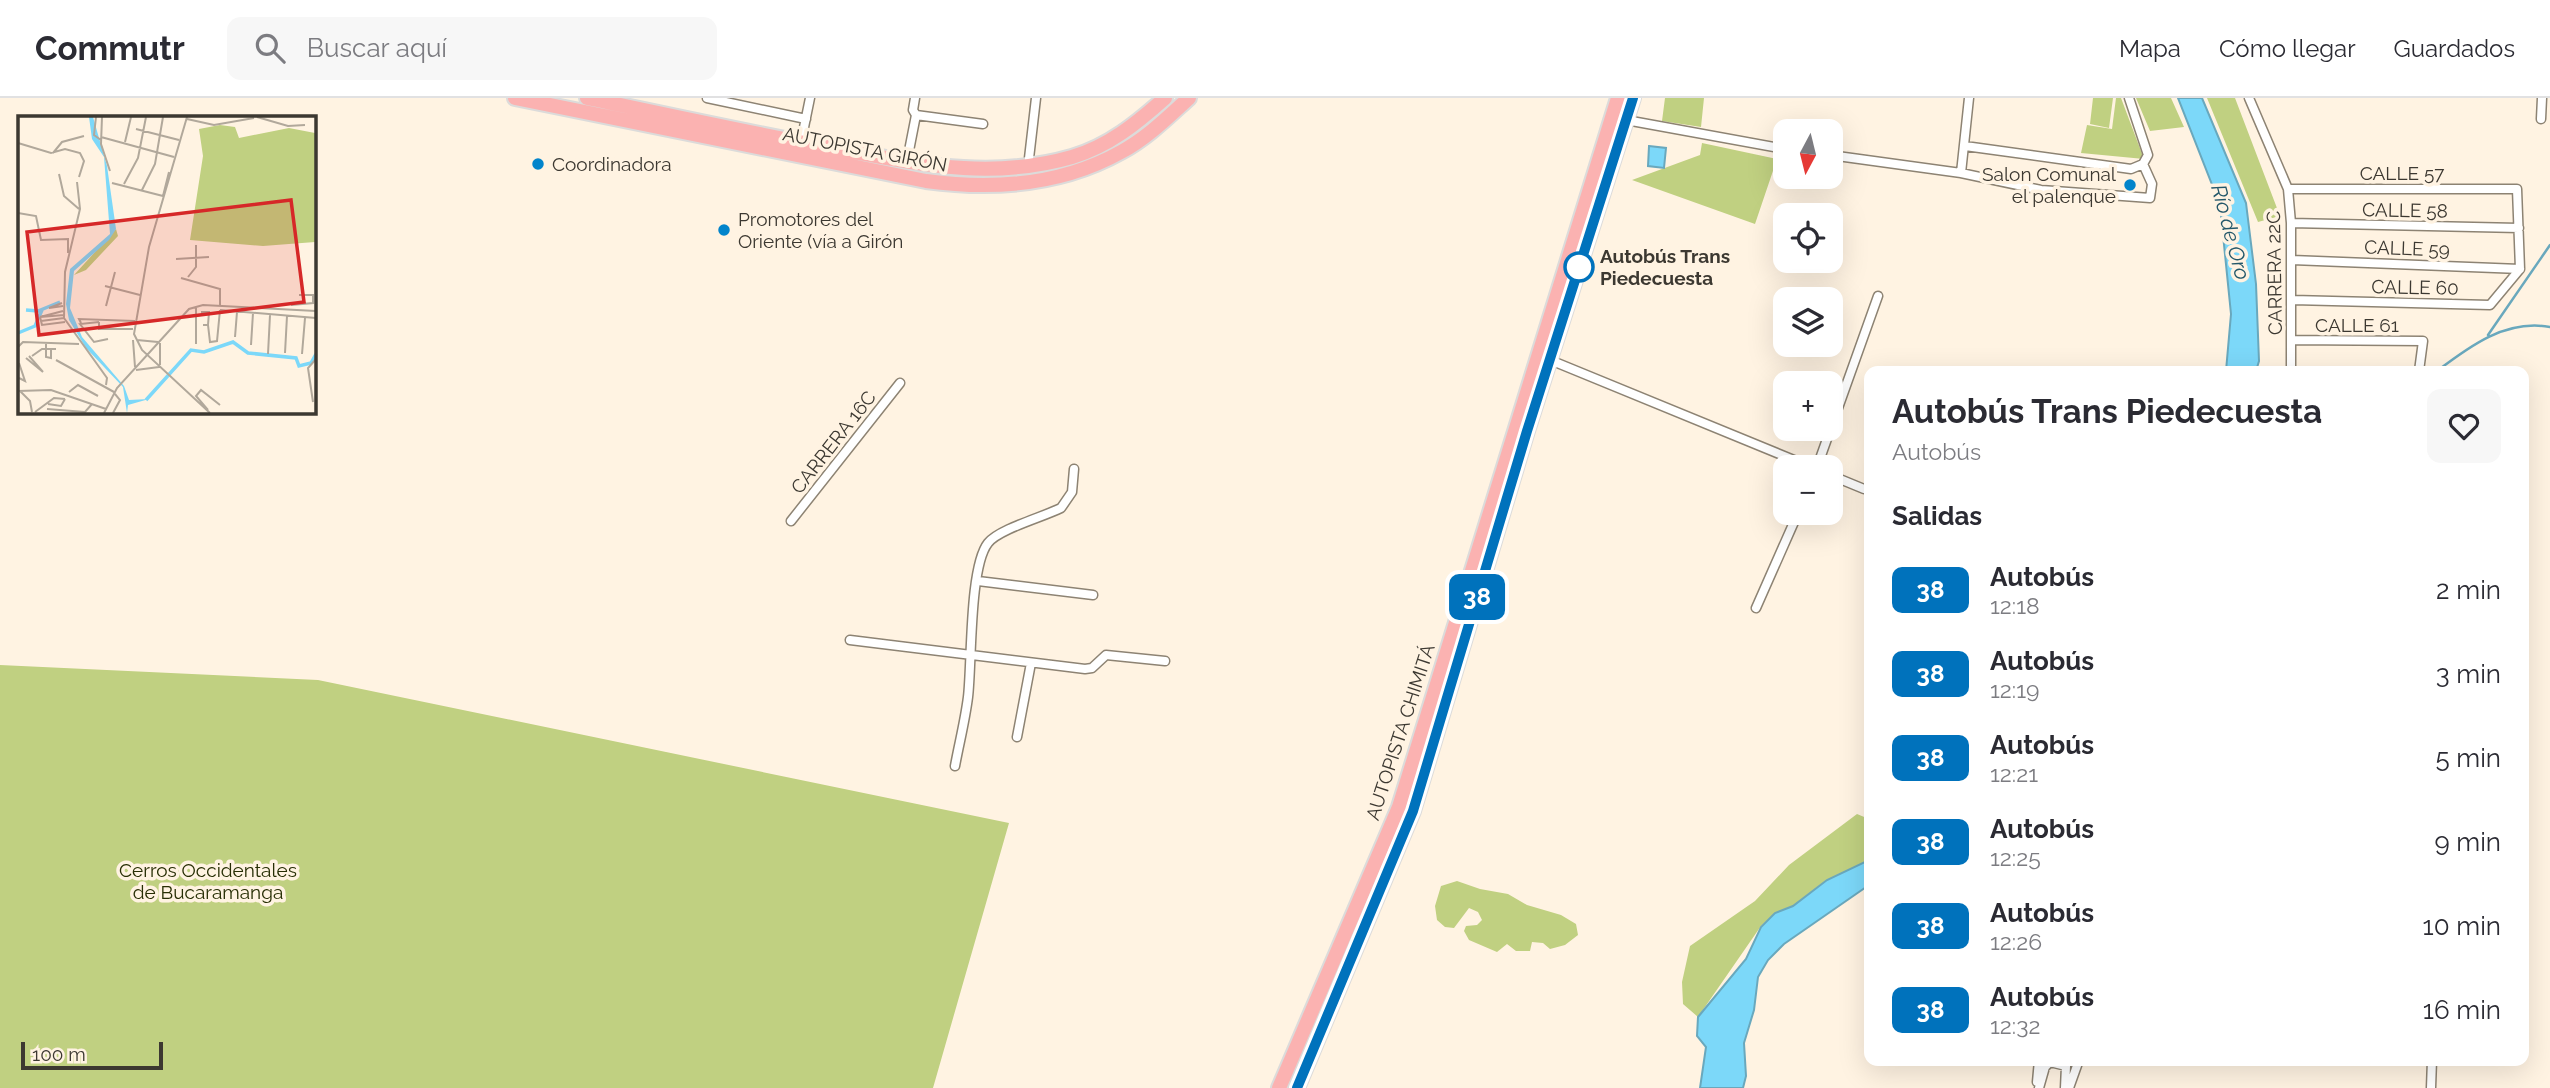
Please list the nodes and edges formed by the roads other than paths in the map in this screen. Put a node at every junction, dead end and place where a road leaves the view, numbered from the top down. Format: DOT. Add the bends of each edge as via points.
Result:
graph roads {
  1 [pos="515,98"];
  2 [pos="587,98"];
  3 [pos="707,98"];
  4 [pos="810,98"];
  5 [pos="915,98"];
  6 [pos="1035,98"];
  7 [pos="1166,98"];
  8 [pos="1189,98"];
  9 [pos="1618,98"];
  10 [pos="1633,98"];
  11 [pos="1969,98"];
  12 [pos="2129,98"];
  13 [pos="2249,98"];
  14 [pos="2542,98"];
  15 [pos="916,115"];
  16 [pos="806,119"];
  17 [pos="2541,119"];
  18 [pos="1626,120"];
  19 [pos="983,124"];
  20 [pos="802,142"];
  21 [pos="1965,146"];
  22 [pos="1773,147"];
  23 [pos="1843,157"];
  24 [pos="907,161"];
  25 [pos="2143,164"];
  26 [pos="1028,167"];
  27 [pos="1961,173"];
  28 [pos="2288,189"];
  29 [pos="2291,223"];
  30 [pos="2519,228"];
  31 [pos="2292,260"];
  32 [pos="2520,269"];
  33 [pos="1878,296"];
  34 [pos="2293,300"];
  35 [pos="2291,341"];
  36 [pos="1549,360"];
  37 [pos="2291,366"];
  38 [pos="2419,366"];
  39 [pos="900,383"];
  40 [pos="1782,455"];
  41 [pos="1821,455"];
  42 [pos="1074,469"];
  43 [pos="1843,480"];
  44 [pos="1864,489"];
  45 [pos="791,521"];
  46 [pos="1793,525"];
  47 [pos="978,581"];
  48 [pos="1093,595"];
  49 [pos="1756,608"];
  50 [pos="850,640"];
  51 [pos="969,656"];
  52 [pos="1165,662"];
  53 [pos="1031,663"];
  54 [pos="1017,737"];
  55 [pos="955,766"];
  56 [pos="2039,1066"];
  57 [pos="2046,1066"];
  58 [pos="2066,1066"];
  59 [pos="2076,1066"];
  60 [pos="2432,1066"];
  61 [pos="1279,1088"];
  62 [pos="1297,1088"];
  63 [pos="2038,1088"];
  64 [pos="2067,1088"];
  65 [pos="2431,1088"];
  1 -- 8 [label="highway, AUTOPISTA GIRÓN" via="926,181 990,187 1038,180 1112,156 1149,133"];
  2 -- 20 [label="highway, AUTOPISTA GIRÓN"];
  3 -- 16 [label="street"];
  4 -- 16 [label="street"];
  5 -- 15 [label="street"];
  6 -- 26 [label="street"];
  7 -- 26 [label="highway, AUTOPISTA GIRÓN" via="1119,136 1075,156"];
  9 -- 61 [label="highway, AUTOPISTA CHIMITÁ" via="1399,807"];
  10 -- 18 [label="highway, AUTOPISTA CHIMITÁ"];
  11 -- 21 [label="street"];
  12 -- 25 [label="street" via="2148,155"];
  13 -- 28 [label="street, CARRERA 22C"];
  14 -- 17 [label="street"];
  15 -- 19 [label="street"];
  15 -- 24 [label="street"];
  16 -- 20 [label="street"];
  18 -- 22 [label="street"];
  18 -- 36 [label="highway, AUTOPISTA CHIMITÁ"];
  20 -- 24 [label="highway, AUTOPISTA GIRÓN"];
  21 -- 25 [label="street" via="2131,169"];
  21 -- 27 [label="street"];
  23 -- 27 [label="street"];
  24 -- 26 [label="highway, AUTOPISTA GIRÓN" via="963,170"];
  25 -- 27 [label="street" via="2152,184 2150,198 2041,190"];
  28 -- 29 [label="street, CARRERA 22C"];
  28 -- 30 [label="street, CALLE 57" via="2517,189"];
  29 -- 30 [label="street, CALLE 58"];
  29 -- 31 [label="street, CARRERA 22C"];
  30 -- 32 [label="street"];
  31 -- 32 [label="street, CALLE 59"];
  31 -- 34 [label="street, CARRERA 22C"];
  32 -- 34 [label="street, CALLE 60" via="2490,305"];
  33 -- 41 [label="street"];
  34 -- 35 [label="street, CARRERA 22C"];
  35 -- 37 [label="street, CARRERA 22C"];
  35 -- 38 [label="street, CALLE 61" via="2423,341"];
  36 -- 40 [label="street"];
  36 -- 62 [label="highway, AUTOPISTA CHIMITÁ" via="1413,811"];
  39 -- 45 [label="street, CARRERA 16C"];
  42 -- 47 [label="street" via="1072,492 1061,508 988,543"];
  43 -- 44 [label="street"];
  46 -- 49 [label="street"];
  47 -- 48 [label="street"];
  47 -- 51 [label="street"];
  50 -- 51 [label="street"];
  51 -- 53 [label="street"];
  51 -- 55 [label="street" via="968,695"];
  52 -- 53 [label="street" via="1106,655 1084,669"];
  53 -- 54 [label="street"];
  56 -- 63 [label="street"];
  57 -- 63 [label="street"];
  58 -- 64 [label="street"];
  59 -- 64 [label="street"];
  60 -- 65 [label="street"];
}
